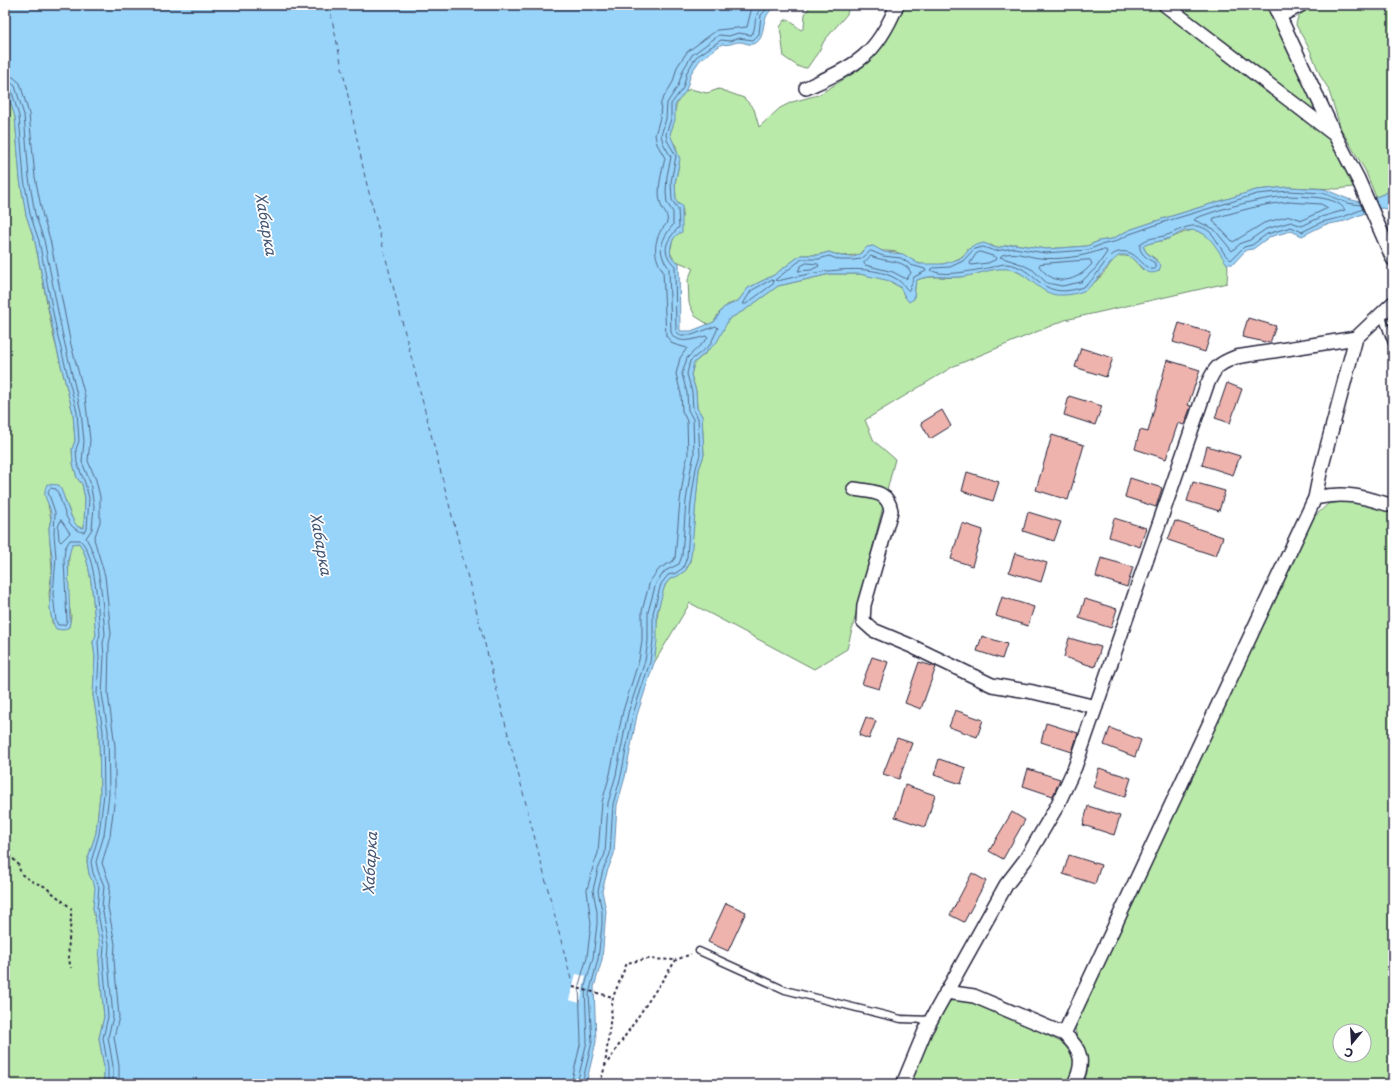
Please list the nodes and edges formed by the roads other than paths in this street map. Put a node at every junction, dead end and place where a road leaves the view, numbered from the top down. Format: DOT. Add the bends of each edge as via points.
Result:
graph roads {
  1 [pos="897,5"];
  2 [pos="1164,5"];
  3 [pos="1301,5"];
  4 [pos="1276,10"];
  5 [pos="806,88"];
  6 [pos="1336,137"];
  7 [pos="1393,259"];
  8 [pos="1393,303"];
  9 [pos="1381,313"];
  10 [pos="1356,338"];
  11 [pos="1393,346"];
  12 [pos="854,489"];
  13 [pos="1315,498"];
  14 [pos="1393,506"];
  15 [pos="1096,707"];
  16 [pos="699,951"];
  17 [pos="946,992"];
  18 [pos="931,1020"];
  19 [pos="1064,1034"];
  20 [pos="903,1084"];
  21 [pos="1074,1084"];
  1 -- 5 [label="street" via="887,29 866,56 846,70"];
  2 -- 6 [label="street"];
  3 -- 4 [label="street"];
  4 -- 6 [label="street"];
  6 -- 7 [label="street" via="1358,179"];
  8 -- 9 [label="street"];
  9 -- 10 [label="street"];
  9 -- 11 [label="lane"];
  10 -- 13 [label="street"];
  10 -- 15 [label="street" via="1236,357 1219,364 1212,372"];
  12 -- 15 [label="street" via="881,494 890,501 891,510 864,605 863,620 873,630 992,685"];
  13 -- 14 [label="street" via="1340,494"];
  13 -- 19 [label="street"];
  15 -- 17 [label="street" via="1075,767 1057,806 1026,859 1006,885"];
  16 -- 18 [label="lane" via="785,990 901,1019"];
  17 -- 18 [label="street"];
  17 -- 19 [label="street" via="974,996"];
  18 -- 20 [label="street"];
  19 -- 21 [label="street" via="1073,1042 1080,1057 1081,1065"];
}
